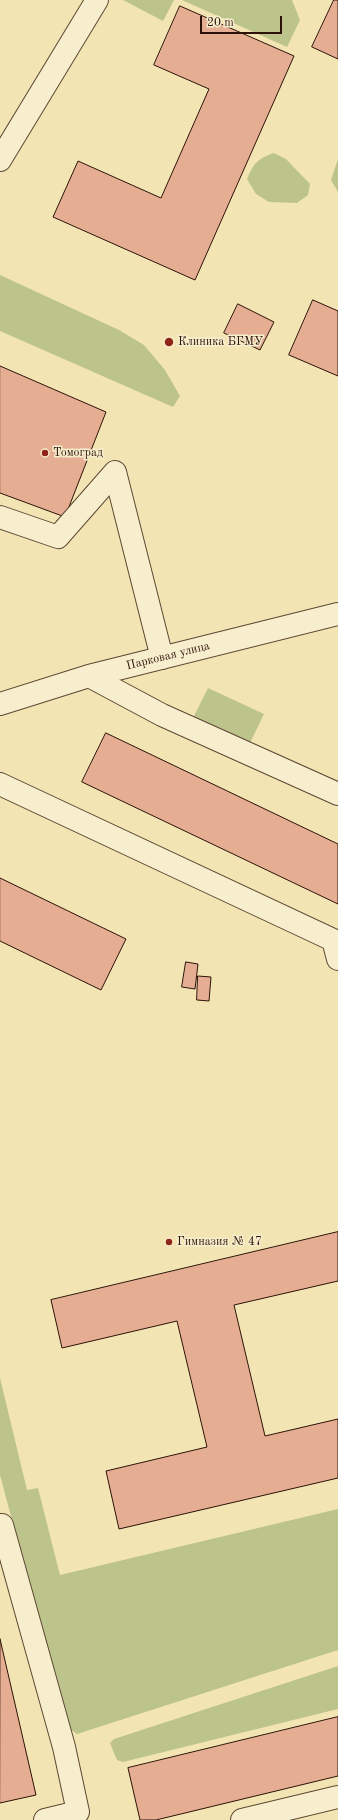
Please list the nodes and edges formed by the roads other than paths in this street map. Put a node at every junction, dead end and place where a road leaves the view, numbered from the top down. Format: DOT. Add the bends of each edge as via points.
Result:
graph roads {
  1 [pos="97,0"];
  2 [pos="0,160"];
  3 [pos="0,516"];
  4 [pos="338,614"];
  5 [pos="162,658"];
  6 [pos="89,676"];
  7 [pos="0,704"];
  8 [pos="0,784"];
  9 [pos="338,794"];
  10 [pos="338,959"];
  11 [pos="0,1526"];
  12 [pos="338,1797"];
  13 [pos="45,1820"];
  14 [pos="242,1820"];
  1 -- 2 [label="street"];
  3 -- 5 [label="street" via="58,537 116,472"];
  4 -- 5 [label="street, Парковая улица"];
  5 -- 6 [label="street, Парковая улица"];
  6 -- 7 [label="street, Парковая улица"];
  6 -- 9 [label="street" via="162,715"];
  8 -- 10 [label="street" via="333,940"];
  11 -- 13 [label="street" via="2,1525 64,1747 78,1812"];
  12 -- 14 [label="street"];
}
